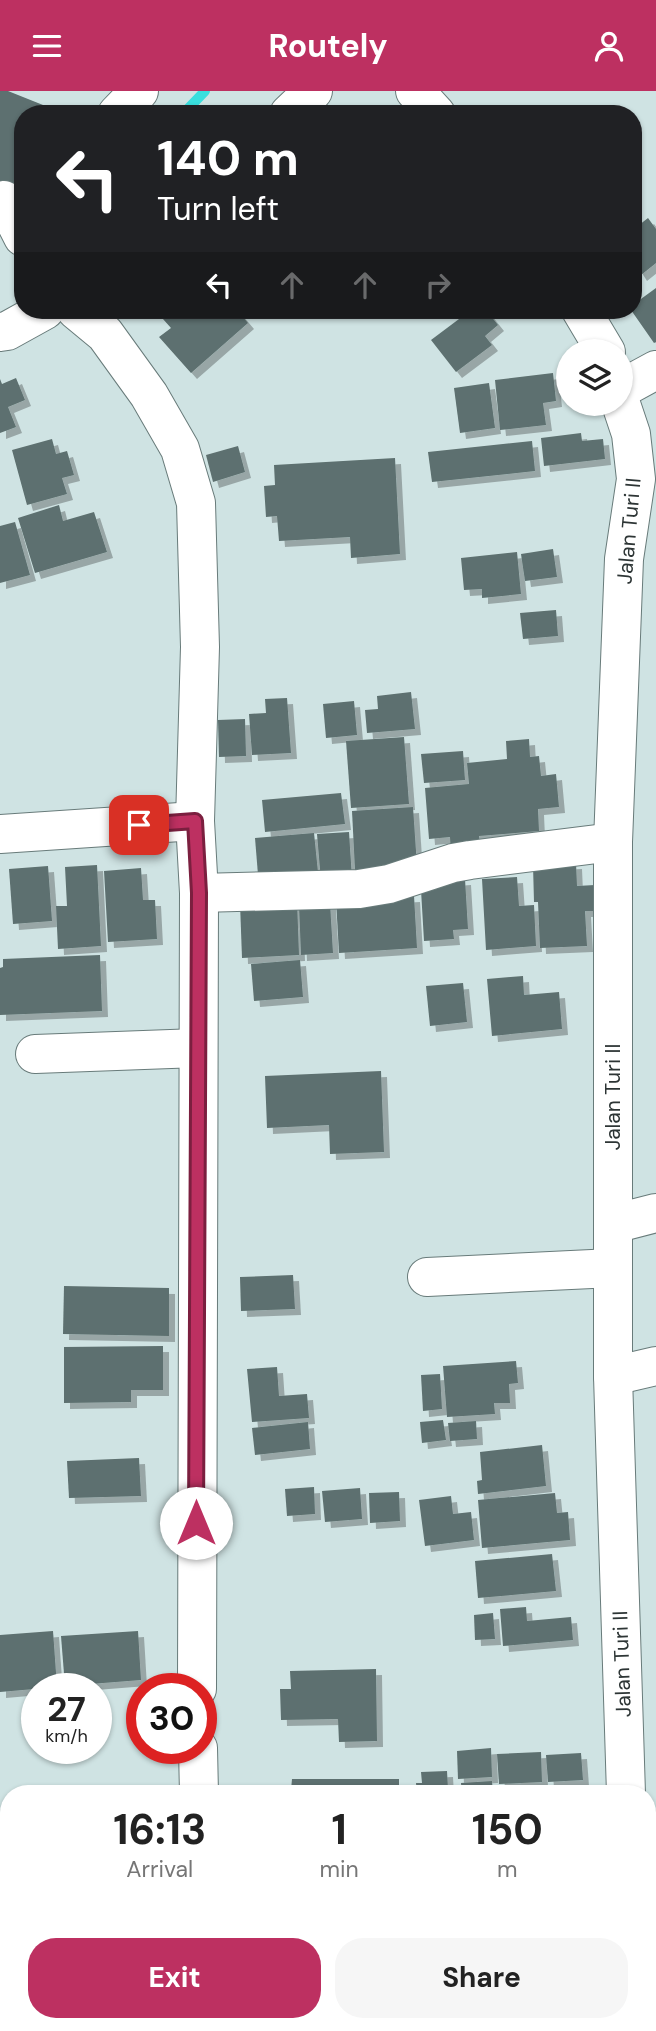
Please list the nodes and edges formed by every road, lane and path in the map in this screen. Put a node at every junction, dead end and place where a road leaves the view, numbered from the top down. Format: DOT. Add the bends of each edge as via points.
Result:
graph roads {
  1 [pos="139,91"];
  2 [pos="313,91"];
  3 [pos="415,91"];
  4 [pos="126,105"];
  5 [pos="298,105"];
  6 [pos="428,105"];
  7 [pos="29,319"];
  8 [pos="87,319"];
  9 [pos="586,319"];
  10 [pos="0,332"];
  11 [pos="598,339"];
  12 [pos="656,370"];
  13 [pos="633,382"];
  14 [pos="625,416"];
  15 [pos="644,514"];
  16 [pos="195,821"];
  17 [pos="0,834"];
  18 [pos="613,842"];
  19 [pos="199,893"];
  20 [pos="198,1048"];
  21 [pos="35,1054"];
  22 [pos="656,1213"];
  23 [pos="613,1224"];
  24 [pos="613,1268"];
  25 [pos="427,1277"];
  26 [pos="656,1366"];
  27 [pos="613,1375"];
  28 [pos="197,1673"];
  29 [pos="198,1764"];
  30 [pos="199,1785"];
  31 [pos="626,1785"];
  1 -- 4 [label="street"];
  2 -- 5 [label="street"];
  3 -- 6 [label="street"];
  7 -- 10 [label="street"];
  8 -- 16 [label="street" via="105,334 155,404 180,449 196,503 200,647"];
  9 -- 11 [label="street"];
  12 -- 13 [label="street"];
  14 -- 15 [label="street, Jalan Turi II"];
  15 -- 18 [label="street, Jalan Turi II" via="624,559"];
  16 -- 17 [label="street"];
  16 -- 19 [label="street"];
  18 -- 19 [label="street" via="453,863 359,889"];
  18 -- 23 [label="street, Jalan Turi II"];
  19 -- 20 [label="street"];
  20 -- 21 [label="street"];
  20 -- 28 [label="street"];
  22 -- 23 [label="street"];
  23 -- 24 [label="street, Jalan Turi II"];
  24 -- 25 [label="street"];
  24 -- 27 [label="street, Jalan Turi II"];
  26 -- 27 [label="street"];
  27 -- 31 [label="street, Jalan Turi II"];
  29 -- 30 [label="street"];
}
